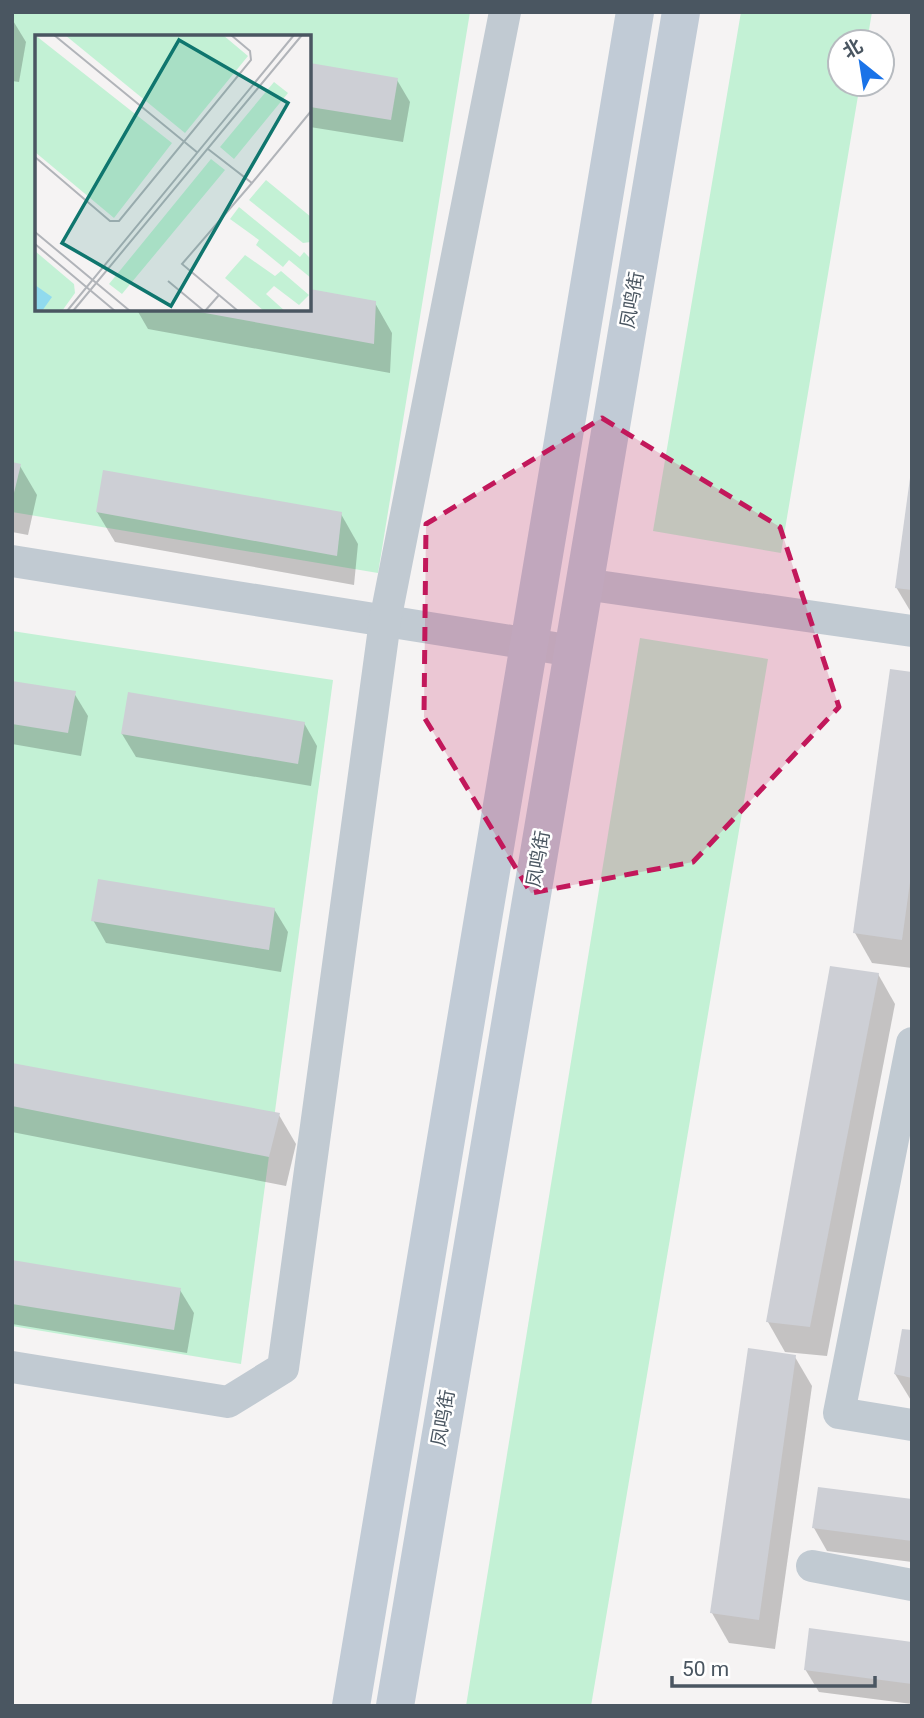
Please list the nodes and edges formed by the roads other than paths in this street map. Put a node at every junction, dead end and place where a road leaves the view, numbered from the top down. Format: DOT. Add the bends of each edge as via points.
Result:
graph roads {
  1 [pos="505,12"];
  2 [pos="635,12"];
  3 [pos="681,12"];
  4 [pos="12,561"];
  5 [pos="584,584"];
  6 [pos="385,621"];
  7 [pos="912,631"];
  8 [pos="529,644"];
  9 [pos="573,651"];
  10 [pos="912,1043"];
  11 [pos="12,1367"];
  12 [pos="912,1425"];
  13 [pos="812,1566"];
  14 [pos="912,1585"];
  15 [pos="351,1706"];
  16 [pos="395,1706"];
  1 -- 6 [label="street"];
  2 -- 8 [label="main road"];
  3 -- 5 [label="main road, 凤鸣街"];
  4 -- 6 [label="street"];
  5 -- 7 [label="street"];
  5 -- 9 [label="main road, 凤鸣街"];
  6 -- 8 [label="street"];
  6 -- 11 [label="street" via="283,1368 228,1402"];
  8 -- 9 [label="street"];
  8 -- 15 [label="main road"];
  9 -- 16 [label="main road, 凤鸣街"];
  10 -- 12 [label="street" via="839,1413"];
  13 -- 14 [label="street"];
}
